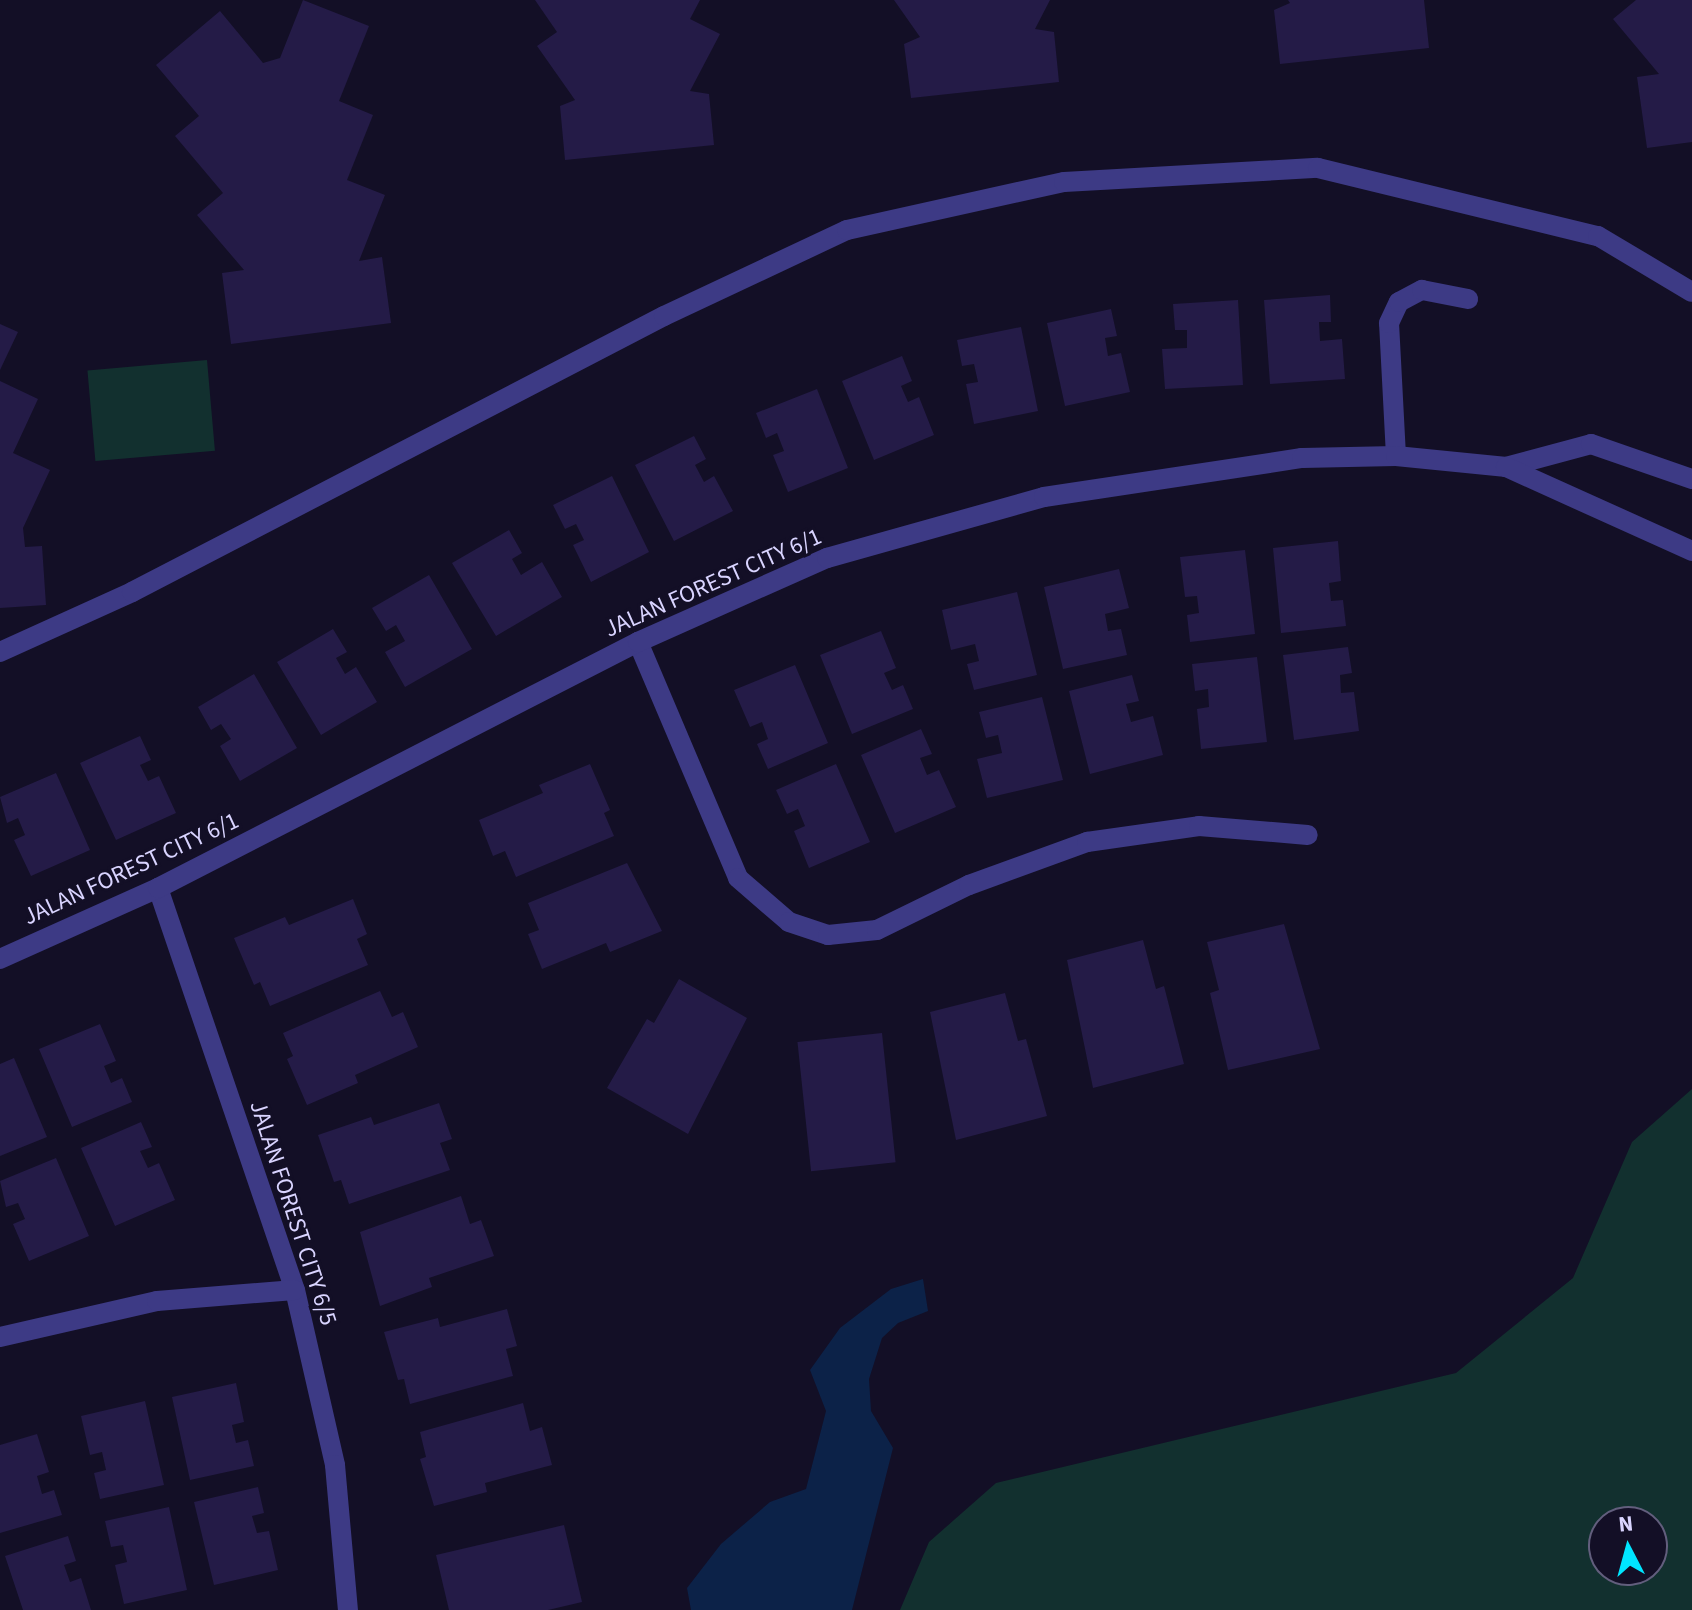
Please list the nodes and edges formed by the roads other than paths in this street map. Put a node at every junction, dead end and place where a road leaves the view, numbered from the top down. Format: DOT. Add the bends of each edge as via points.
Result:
graph roads {
  1 [pos="1692,292"];
  2 [pos="1468,299"];
  3 [pos="1396,456"];
  4 [pos="1506,467"];
  5 [pos="1692,479"];
  6 [pos="1692,551"];
  7 [pos="638,642"];
  8 [pos="0,652"];
  9 [pos="1308,835"];
  10 [pos="158,888"];
  11 [pos="0,959"];
  12 [pos="295,1290"];
  13 [pos="0,1337"];
  14 [pos="348,1610"];
  1 -- 8 [label="street" via="1598,236 1318,168 1064,182 847,230 664,316 132,592"];
  2 -- 3 [label="street" via="1422,290 1399,302 1389,323"];
  3 -- 4 [label="street, JALAN FOREST CITY 6/1"];
  3 -- 7 [label="street, JALAN FOREST CITY 6/1" via="1302,458 1044,497 827,558"];
  4 -- 5 [label="street, JALAN FOREST CITY 6/1" via="1591,444"];
  4 -- 6 [label="street, JALAN FOREST CITY 6/1"];
  7 -- 9 [label="street" via="738,878 789,922 828,935 877,930 969,885 1087,842 1199,826"];
  7 -- 10 [label="street, JALAN FOREST CITY 6/1"];
  10 -- 11 [label="street, JALAN FOREST CITY 6/1"];
  10 -- 12 [label="street, JALAN FOREST CITY 6/5"];
  12 -- 13 [label="street" via="157,1301"];
  12 -- 14 [label="street, JALAN FOREST CITY 6/5" via="335,1465"];
}
